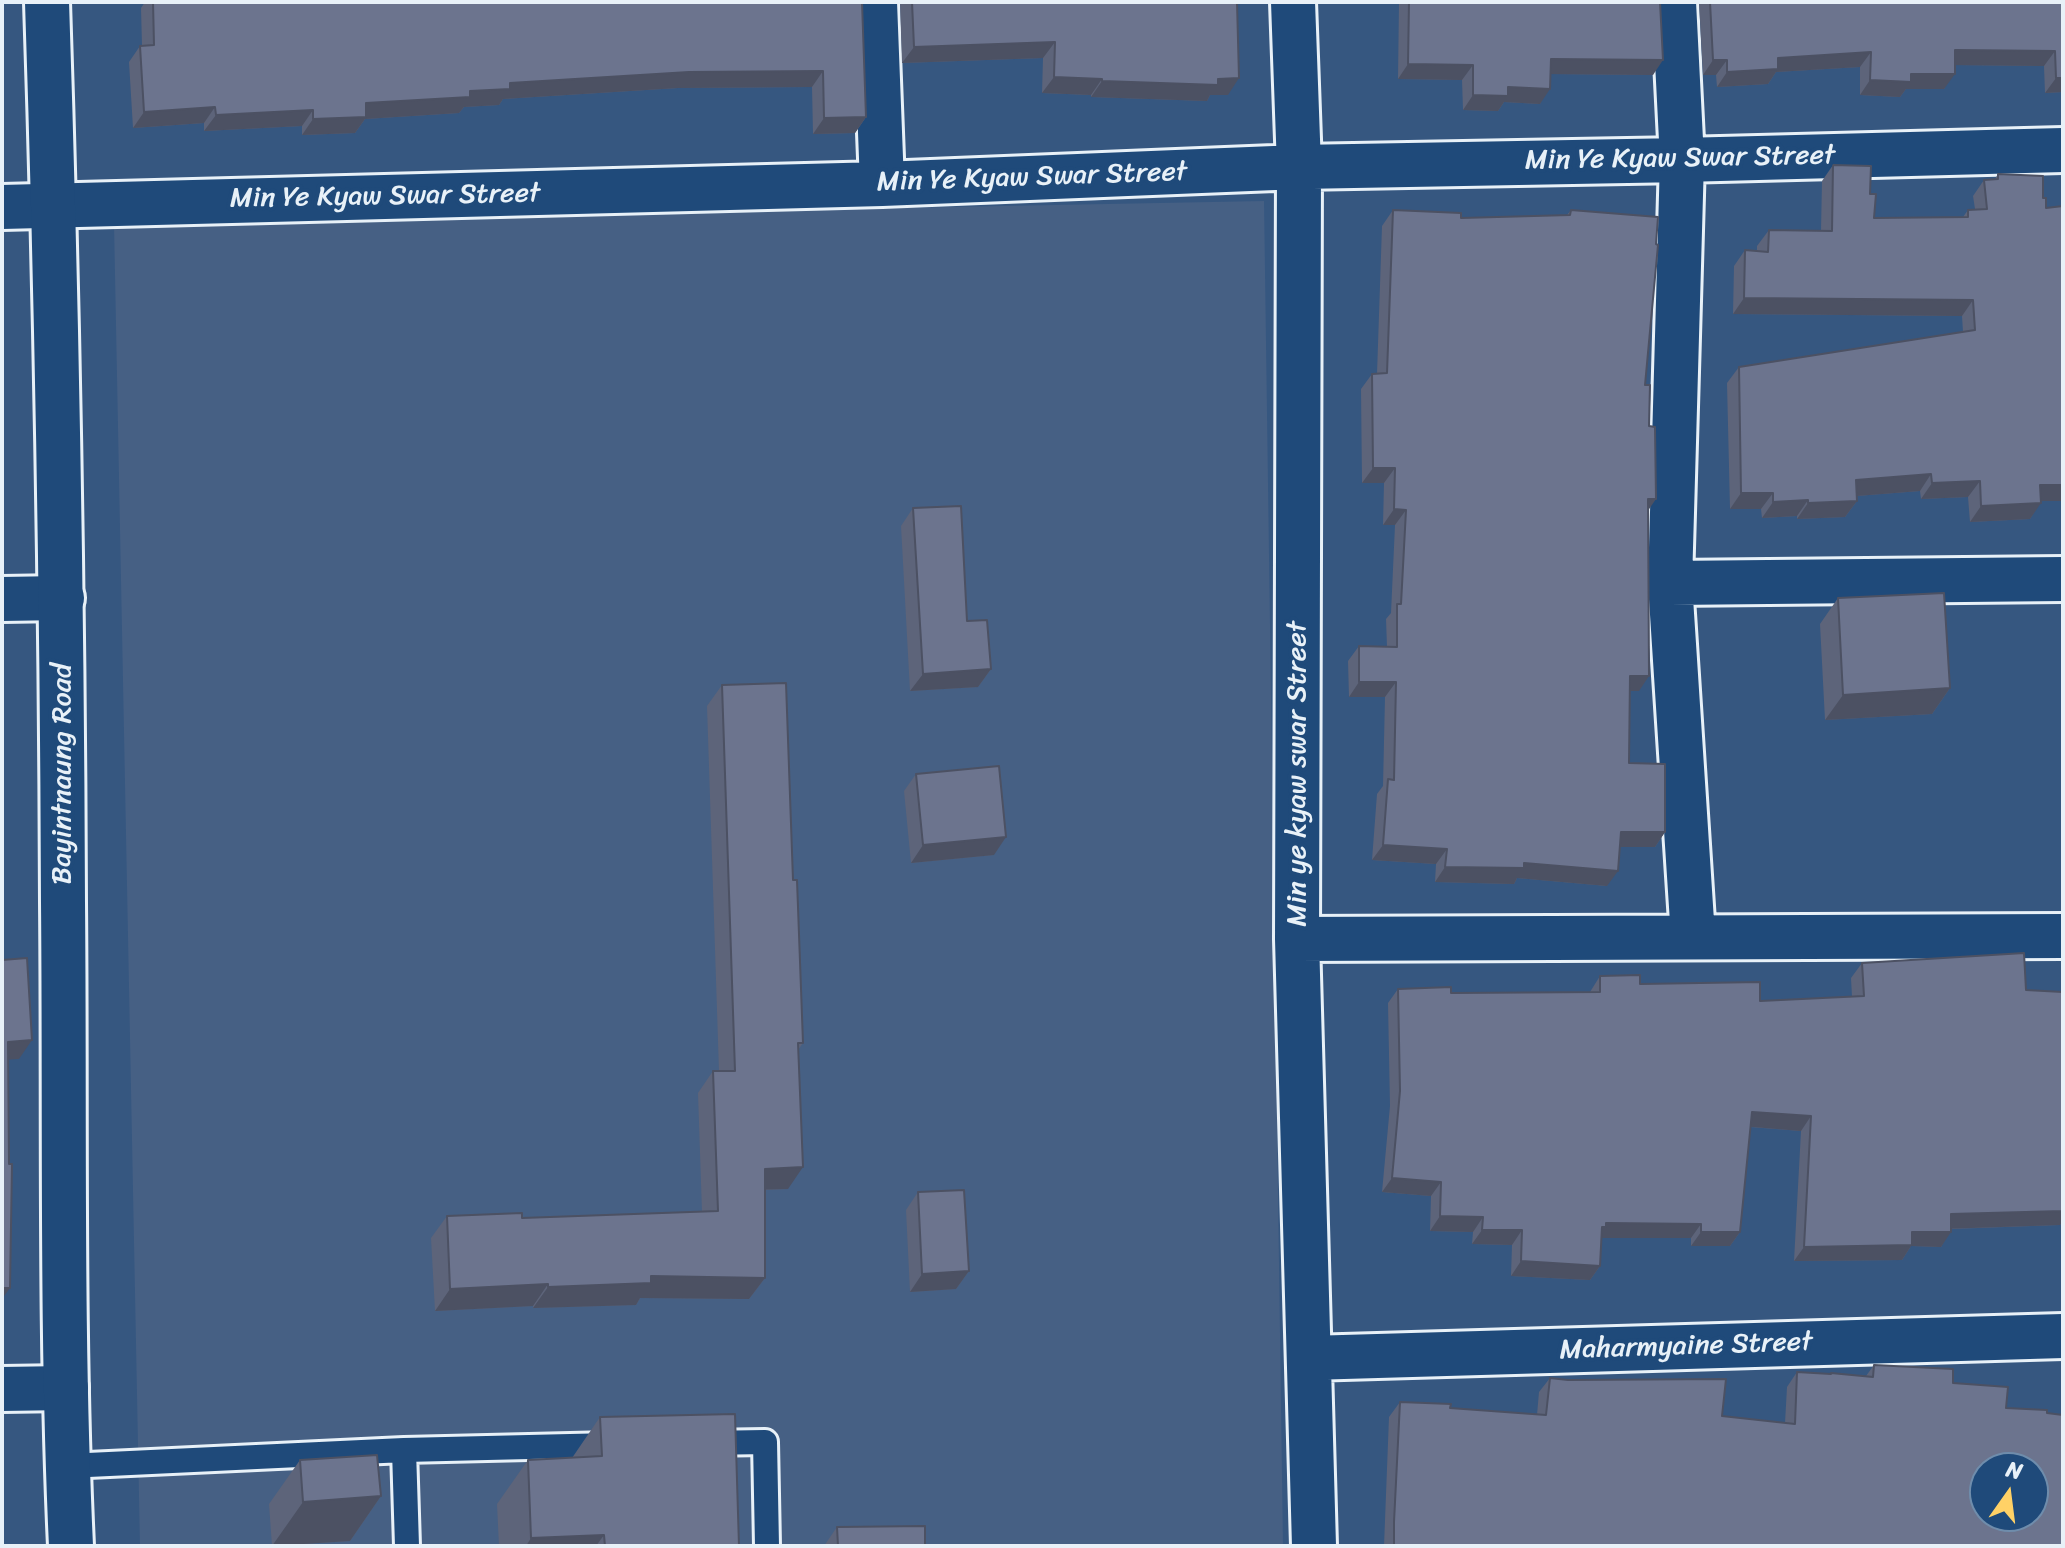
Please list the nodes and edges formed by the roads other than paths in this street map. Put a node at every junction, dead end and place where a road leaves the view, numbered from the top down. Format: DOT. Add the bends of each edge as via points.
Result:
graph roads {
  1 [pos="47,2"];
  2 [pos="875,2"];
  3 [pos="1293,2"];
  4 [pos="1674,2"];
  5 [pos="2063,150"];
  6 [pos="1682,160"];
  7 [pos="1299,167"];
  8 [pos="882,184"];
  9 [pos="54,206"];
  10 [pos="2,207"];
  11 [pos="2063,579"];
  12 [pos="1670,583"];
  13 [pos="62,598"];
  14 [pos="2,599"];
  15 [pos="2063,936"];
  16 [pos="1693,937"];
  17 [pos="1297,939"];
  18 [pos="2063,1336"];
  19 [pos="1309,1358"];
  20 [pos="66,1388"];
  21 [pos="2,1389"];
  22 [pos="686,1444"];
  23 [pos="639,1445"];
  24 [pos="404,1450"];
  25 [pos="67,1466"];
  26 [pos="71,1546"];
  27 [pos="407,1546"];
  28 [pos="767,1546"];
  29 [pos="1314,1546"];
  1 -- 9 [label="street, Bayintnaung Road"];
  2 -- 8 [label="street"];
  3 -- 7 [label="street, Min ye kyaw swar Street"];
  4 -- 6 [label="street"];
  5 -- 6 [label="street, Min Ye Kyaw Swar Street"];
  6 -- 7 [label="street, Min Ye Kyaw Swar Street"];
  6 -- 12 [label="street"];
  7 -- 8 [label="street, Min Ye Kyaw Swar Street"];
  7 -- 17 [label="street, Min ye kyaw swar Street"];
  8 -- 9 [label="street, Min Ye Kyaw Swar Street"];
  9 -- 10 [label="street, Min Ye Kyaw Swar Street"];
  9 -- 13 [label="street, Bayintnaung Road"];
  11 -- 12 [label="street"];
  12 -- 16 [label="street"];
  13 -- 14 [label="street"];
  13 -- 20 [label="street, Bayintnaung Road"];
  15 -- 16 [label="street"];
  16 -- 17 [label="street"];
  17 -- 19 [label="street, Min ye kyaw swar Street"];
  18 -- 19 [label="street, Maharmyaine Street"];
  19 -- 29 [label="street, Min ye kyaw swar Street"];
  20 -- 21 [label="street"];
  20 -- 25 [label="street, Bayintnaung Road"];
  22 -- 28 [label="lane" via="765,1442"];
  23 -- 24 [label="lane"];
  24 -- 25 [label="lane"];
  24 -- 27 [label="lane"];
  25 -- 26 [label="street, Bayintnaung Road"];
}
